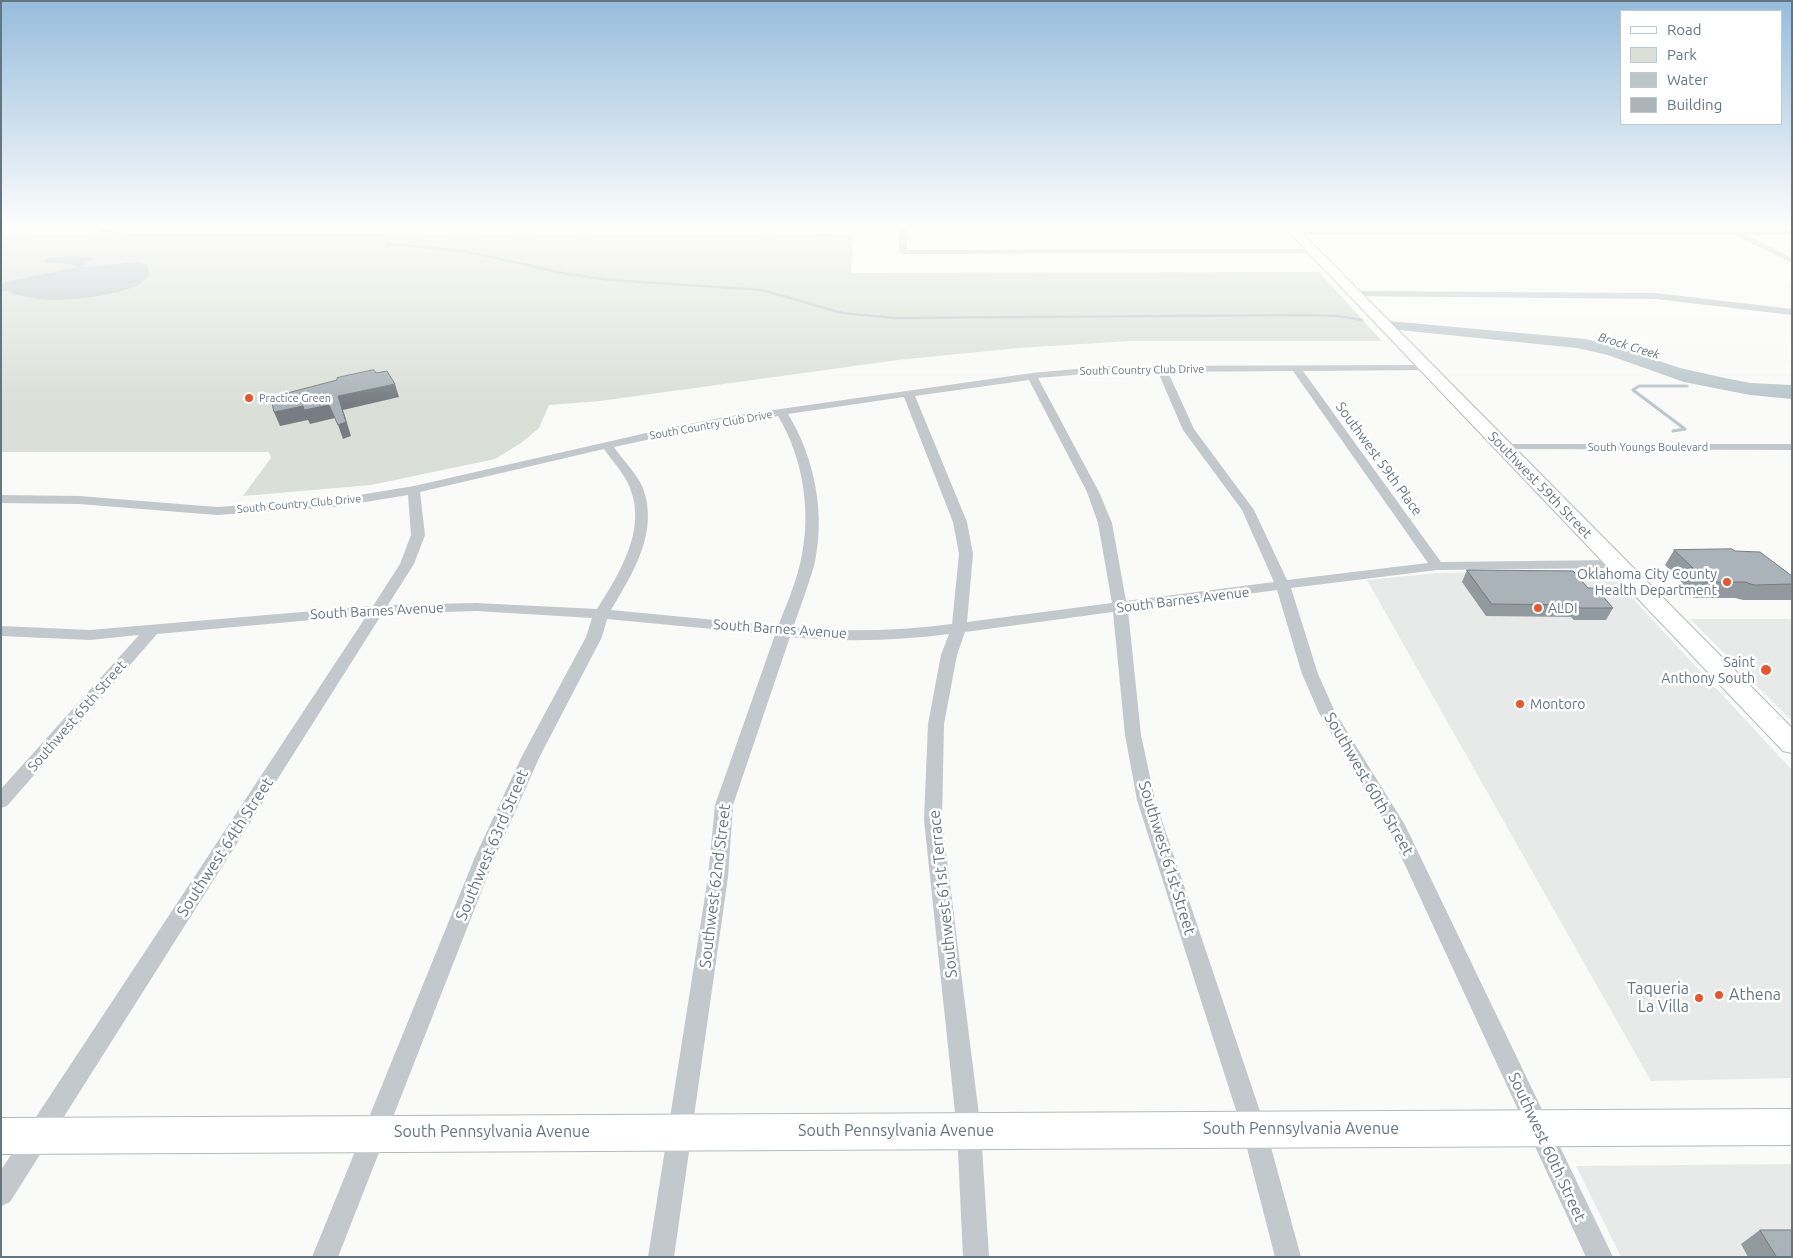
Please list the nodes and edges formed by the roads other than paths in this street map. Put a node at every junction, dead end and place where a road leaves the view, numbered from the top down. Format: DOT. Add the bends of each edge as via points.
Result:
graph roads {
  1 [pos="1344,285"];
  2 [pos="1353,294"];
  3 [pos="1792,312"];
  4 [pos="1426,368"];
  5 [pos="1163,369"];
  6 [pos="1296,369"];
  7 [pos="1032,376"];
  8 [pos="908,393"];
  9 [pos="781,412"];
  10 [pos="608,445"];
  11 [pos="1504,447"];
  12 [pos="1792,447"];
  13 [pos="414,490"];
  14 [pos="1,499"];
  15 [pos="1617,564"];
  16 [pos="1437,566"];
  17 [pos="1283,586"];
  18 [pos="1120,608"];
  19 [pos="379,610"];
  20 [pos="601,614"];
  21 [pos="959,627"];
  22 [pos="152,630"];
  23 [pos="784,630"];
  24 [pos="1,631"];
  25 [pos="1792,744"];
  26 [pos="1,801"];
  27 [pos="1792,1126"];
  28 [pos="1538,1127"];
  29 [pos="1254,1129"];
  30 [pos="969,1130"];
  31 [pos="681,1131"];
  32 [pos="374,1133"];
  33 [pos="1,1136"];
  34 [pos="38,1136"];
  35 [pos="1,1193"];
  36 [pos="325,1257"];
  37 [pos="661,1257"];
  38 [pos="976,1257"];
  39 [pos="1288,1257"];
  40 [pos="1600,1257"];
  1 -- 2 [label="main road, Southwest 59th Street"];
  2 -- 3 [label="street" via="1656,296"];
  2 -- 4 [label="main road, Southwest 59th Street"];
  4 -- 6 [label="street, South Country Club Drive"];
  4 -- 11 [label="main road, Southwest 59th Street"];
  5 -- 6 [label="street, South Country Club Drive"];
  5 -- 7 [label="street, South Country Club Drive" via="1108,369"];
  5 -- 17 [label="street, Southwest 60th Street" via="1182,418 1248,510"];
  6 -- 16 [label="street, Southwest 59th Place"];
  7 -- 8 [label="street, South Country Club Drive"];
  7 -- 18 [label="street, Southwest 61st Street" via="1093,492 1105,522"];
  8 -- 9 [label="street, South Country Club Drive"];
  8 -- 21 [label="street, Southwest 61st Terrace" via="960,522 966,554"];
  9 -- 10 [label="street, South Country Club Drive" via="725,420"];
  9 -- 23 [label="street, Southwest 62nd Street" via="791,427 812,494 812,538 807,565"];
  10 -- 13 [label="street, South Country Club Drive"];
  10 -- 20 [label="street, Southwest 63rd Street" via="636,487 643,516 638,544"];
  11 -- 12 [label="street, South Youngs Boulevard"];
  11 -- 15 [label="main road, Southwest 59th Street"];
  13 -- 14 [label="street, South Country Club Drive" via="335,503 217,511 79,500"];
  13 -- 19 [label="street, Southwest 64th Street" via="418,535 407,564"];
  15 -- 16 [label="street, South Barnes Avenue"];
  15 -- 25 [label="main road, Southwest 59th Street"];
  16 -- 17 [label="street, South Barnes Avenue"];
  17 -- 18 [label="street, South Barnes Avenue"];
  17 -- 28 [label="street, Southwest 60th Street" via="1310,674 1327,713 1396,825"];
  18 -- 21 [label="street, South Barnes Avenue"];
  18 -- 29 [label="street, Southwest 61st Street" via="1133,735 1146,800"];
  19 -- 20 [label="street, South Barnes Avenue" via="476,607"];
  19 -- 22 [label="street, South Barnes Avenue"];
  19 -- 34 [label="street, Southwest 64th Street"];
  20 -- 23 [label="street, South Barnes Avenue"];
  20 -- 32 [label="street, Southwest 63rd Street" via="594,637 531,756 485,857"];
  21 -- 23 [label="street, South Barnes Avenue" via="871,634"];
  21 -- 30 [label="street, Southwest 61st Terrace" via="949,655 936,724 933,820"];
  22 -- 24 [label="street, South Barnes Avenue" via="90,634"];
  22 -- 26 [label="street, Southwest 65th Street"];
  23 -- 31 [label="street, Southwest 62nd Street" via="724,804 718,876"];
  27 -- 28 [label="main road, South Pennsylvania Avenue"];
  28 -- 29 [label="main road, South Pennsylvania Avenue"];
  28 -- 40 [label="street, Southwest 60th Street"];
  29 -- 30 [label="main road, South Pennsylvania Avenue"];
  29 -- 39 [label="street, Southwest 61st Street"];
  30 -- 31 [label="main road, South Pennsylvania Avenue"];
  30 -- 38 [label="street, Southwest 61st Terrace"];
  31 -- 32 [label="main road, South Pennsylvania Avenue"];
  31 -- 37 [label="street, Southwest 62nd Street"];
  32 -- 34 [label="main road, South Pennsylvania Avenue"];
  32 -- 36 [label="street, Southwest 63rd Street"];
  33 -- 34 [label="main road, South Pennsylvania Avenue"];
  34 -- 35 [label="street, Southwest 64th Street"];
}
